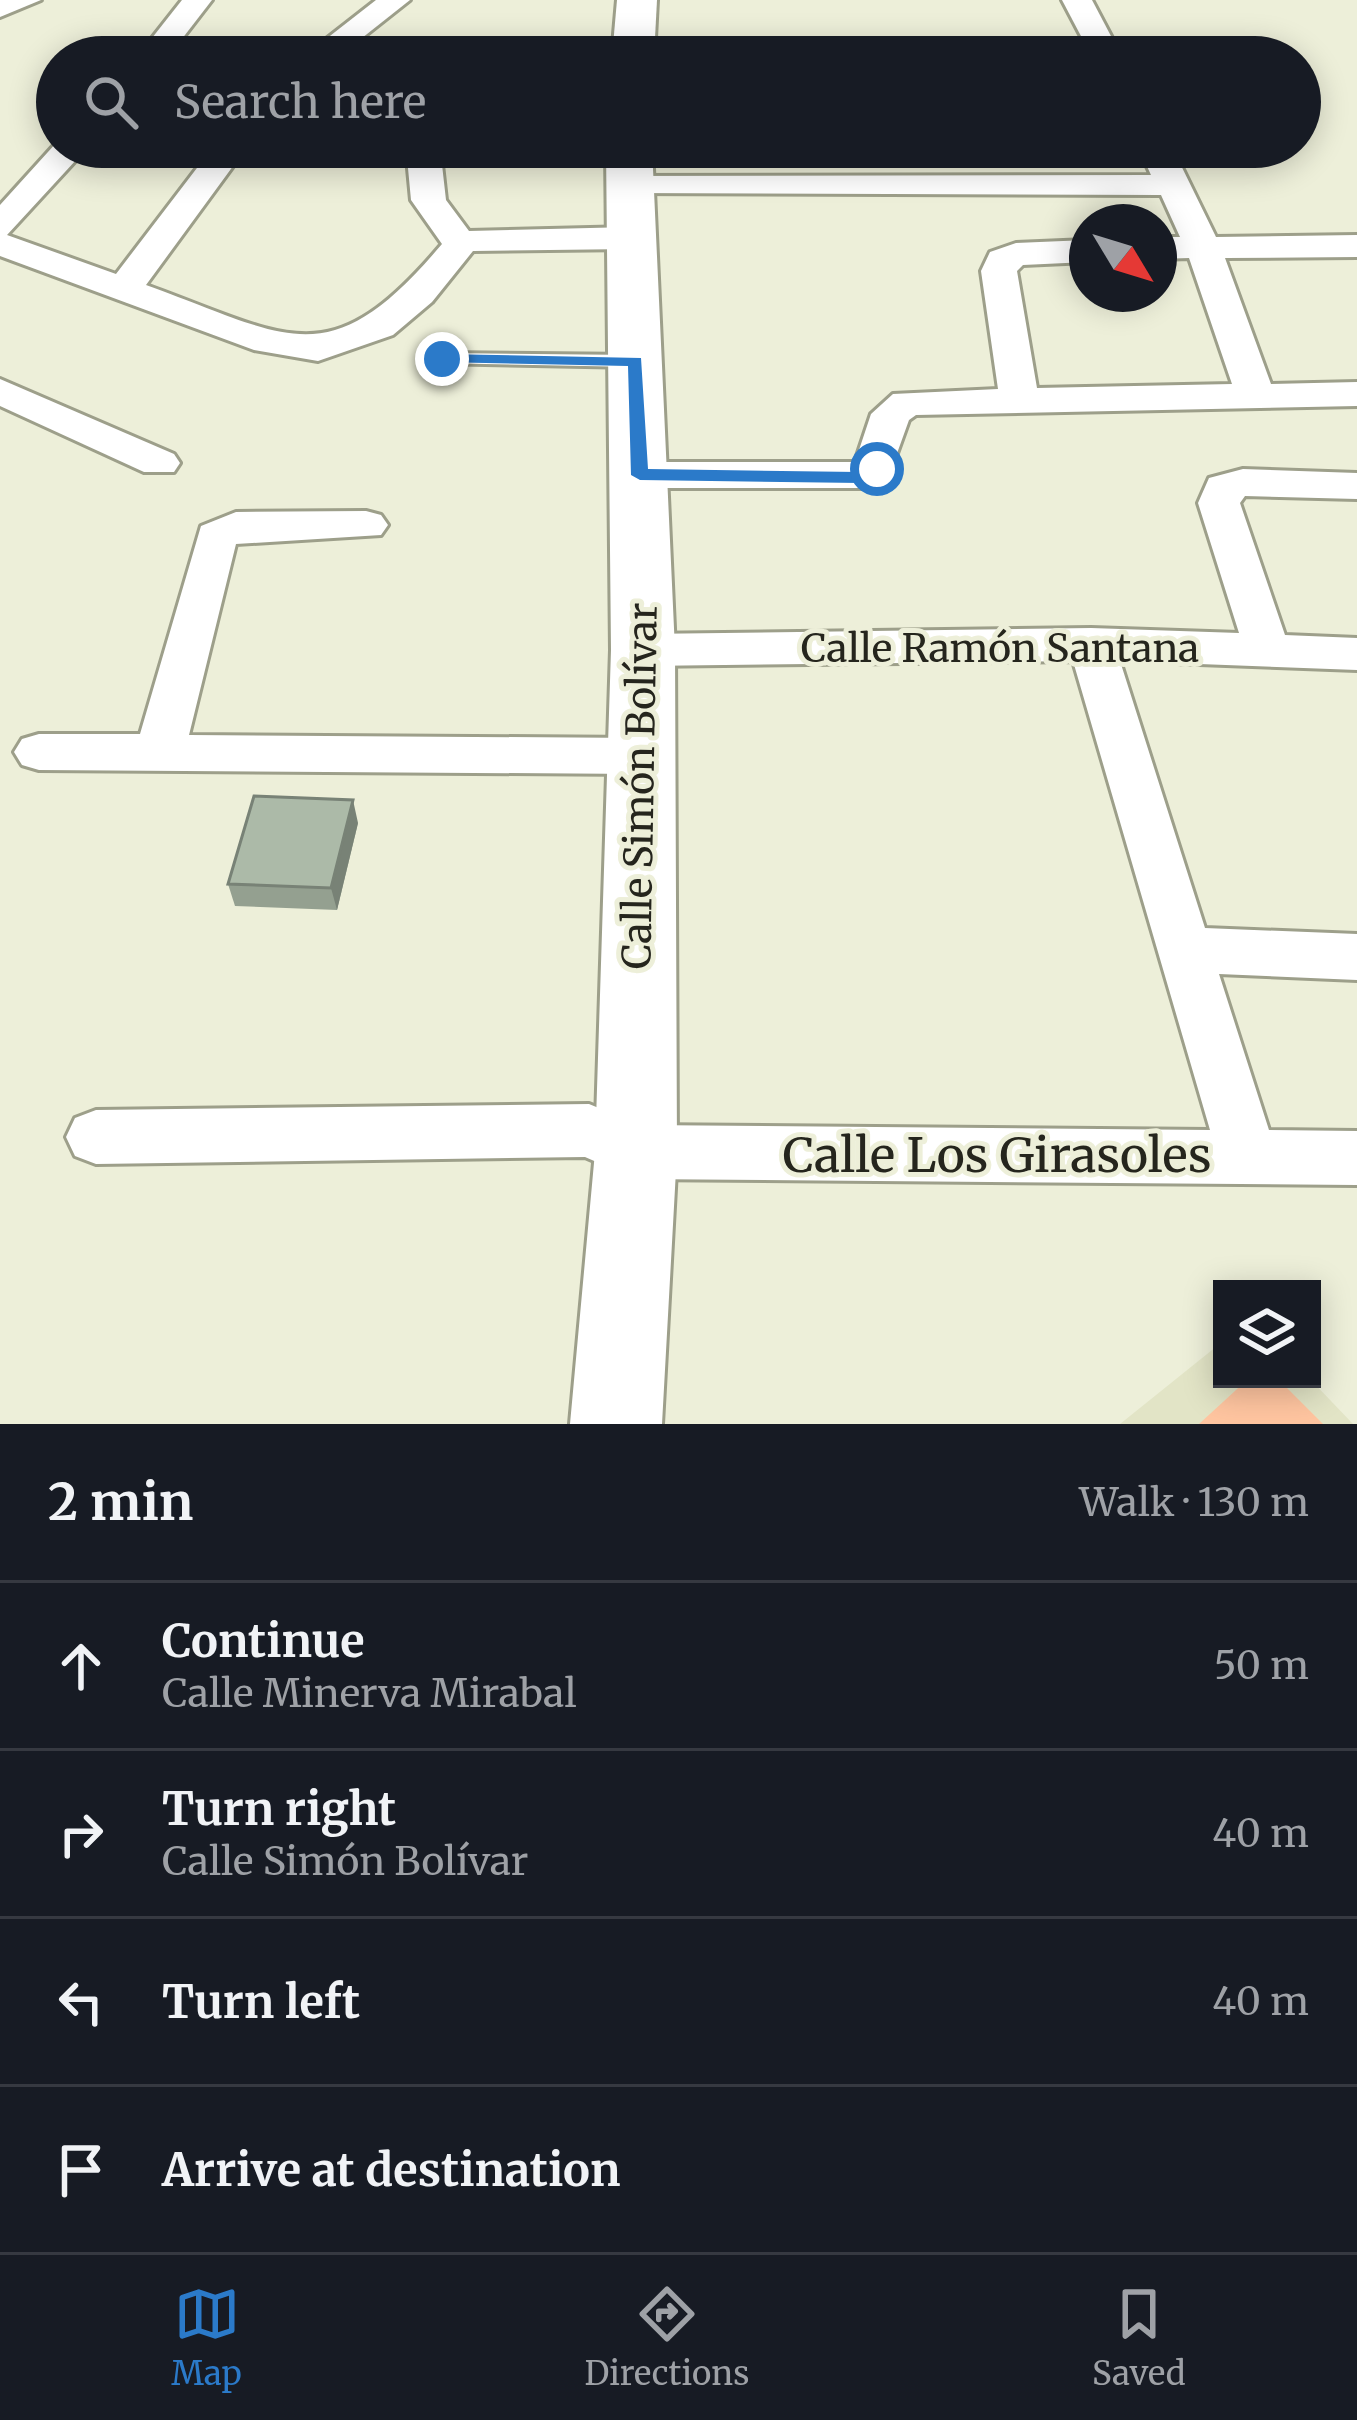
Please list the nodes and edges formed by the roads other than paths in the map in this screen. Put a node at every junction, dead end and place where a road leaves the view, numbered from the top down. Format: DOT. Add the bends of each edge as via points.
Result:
graph roads {
  1 [pos="26,0"];
  2 [pos="197,0"];
  3 [pos="394,0"];
  4 [pos="637,0"];
  5 [pos="1077,0"];
  6 [pos="0,8"];
  7 [pos="168,36"];
  8 [pos="346,36"];
  9 [pos="634,36"];
  10 [pos="1096,36"];
  11 [pos="52,168"];
  12 [pos="214,168"];
  13 [pos="422,168"];
  14 [pos="1166,168"];
  15 [pos="1175,185"];
  16 [pos="630,189"];
  17 [pos="0,226"];
  18 [pos="460,243"];
  19 [pos="0,244"];
  20 [pos="1357,246"];
  21 [pos="1203,247"];
  22 [pos="1177,248"];
  23 [pos="1069,252"];
  24 [pos="125,287"];
  25 [pos="442,359"];
  26 [pos="635,361"];
  27 [pos="0,391"];
  28 [pos="1255,394"];
  29 [pos="1357,394"];
  30 [pos="1019,397"];
  31 [pos="159,463"];
  32 [pos="640,475"];
  33 [pos="1357,486"];
  34 [pos="366,525"];
  35 [pos="1091,644"];
  36 [pos="643,650"];
  37 [pos="1268,650"];
  38 [pos="1357,654"];
  39 [pos="160,751"];
  40 [pos="39,752"];
  41 [pos="640,756"];
  42 [pos="1186,950"];
  43 [pos="1357,957"];
  44 [pos="96,1137"];
  45 [pos="636,1152"];
  46 [pos="1248,1157"];
  47 [pos="1357,1158"];
  48 [pos="616,1424"];
  1 -- 6 [label="street"];
  2 -- 7 [label="street"];
  3 -- 8 [label="street"];
  4 -- 9 [label="street"];
  5 -- 10 [label="street"];
  11 -- 17 [label="street"];
  12 -- 24 [label="street"];
  13 -- 18 [label="street" via="421,187 436,220"];
  14 -- 15 [label="street"];
  15 -- 16 [label="street"];
  15 -- 21 [label="street"];
  16 -- 18 [label="street"];
  16 -- 26 [label="street, Calle Simón Bolívar"];
  18 -- 24 [label="street" via="380,327 319,349 268,342"];
  19 -- 24 [label="street"];
  20 -- 21 [label="street"];
  21 -- 22 [label="street"];
  21 -- 28 [label="street"];
  23 -- 30 [label="street" via="1016,254 999,271"];
  25 -- 26 [label="lane"];
  26 -- 32 [label="street, Calle Simón Bolívar"];
  27 -- 31 [label="street"];
  28 -- 29 [label="street"];
  28 -- 30 [label="street"];
  30 -- 32 [label="street" via="896,407 877,469 861,478"];
  32 -- 36 [label="street, Calle Simón Bolívar"];
  33 -- 37 [label="street" via="1224,488 1219,503"];
  34 -- 39 [label="street" via="236,526 216,536"];
  35 -- 36 [label="street, Calle Ramón Santana"];
  35 -- 37 [label="street, Calle Ramón Santana"];
  35 -- 42 [label="street"];
  36 -- 41 [label="street, Calle Simón Bolívar"];
  37 -- 38 [label="street, Calle Ramón Santana"];
  39 -- 40 [label="street"];
  39 -- 41 [label="street"];
  41 -- 45 [label="street, Calle Simón Bolívar"];
  42 -- 43 [label="street"];
  42 -- 46 [label="street"];
  44 -- 45 [label="street" via="589,1130"];
  45 -- 46 [label="street, Calle Los Girasoles"];
  45 -- 48 [label="street, Calle Simón Bolívar"];
  46 -- 47 [label="street, Calle Los Girasoles"];
}
